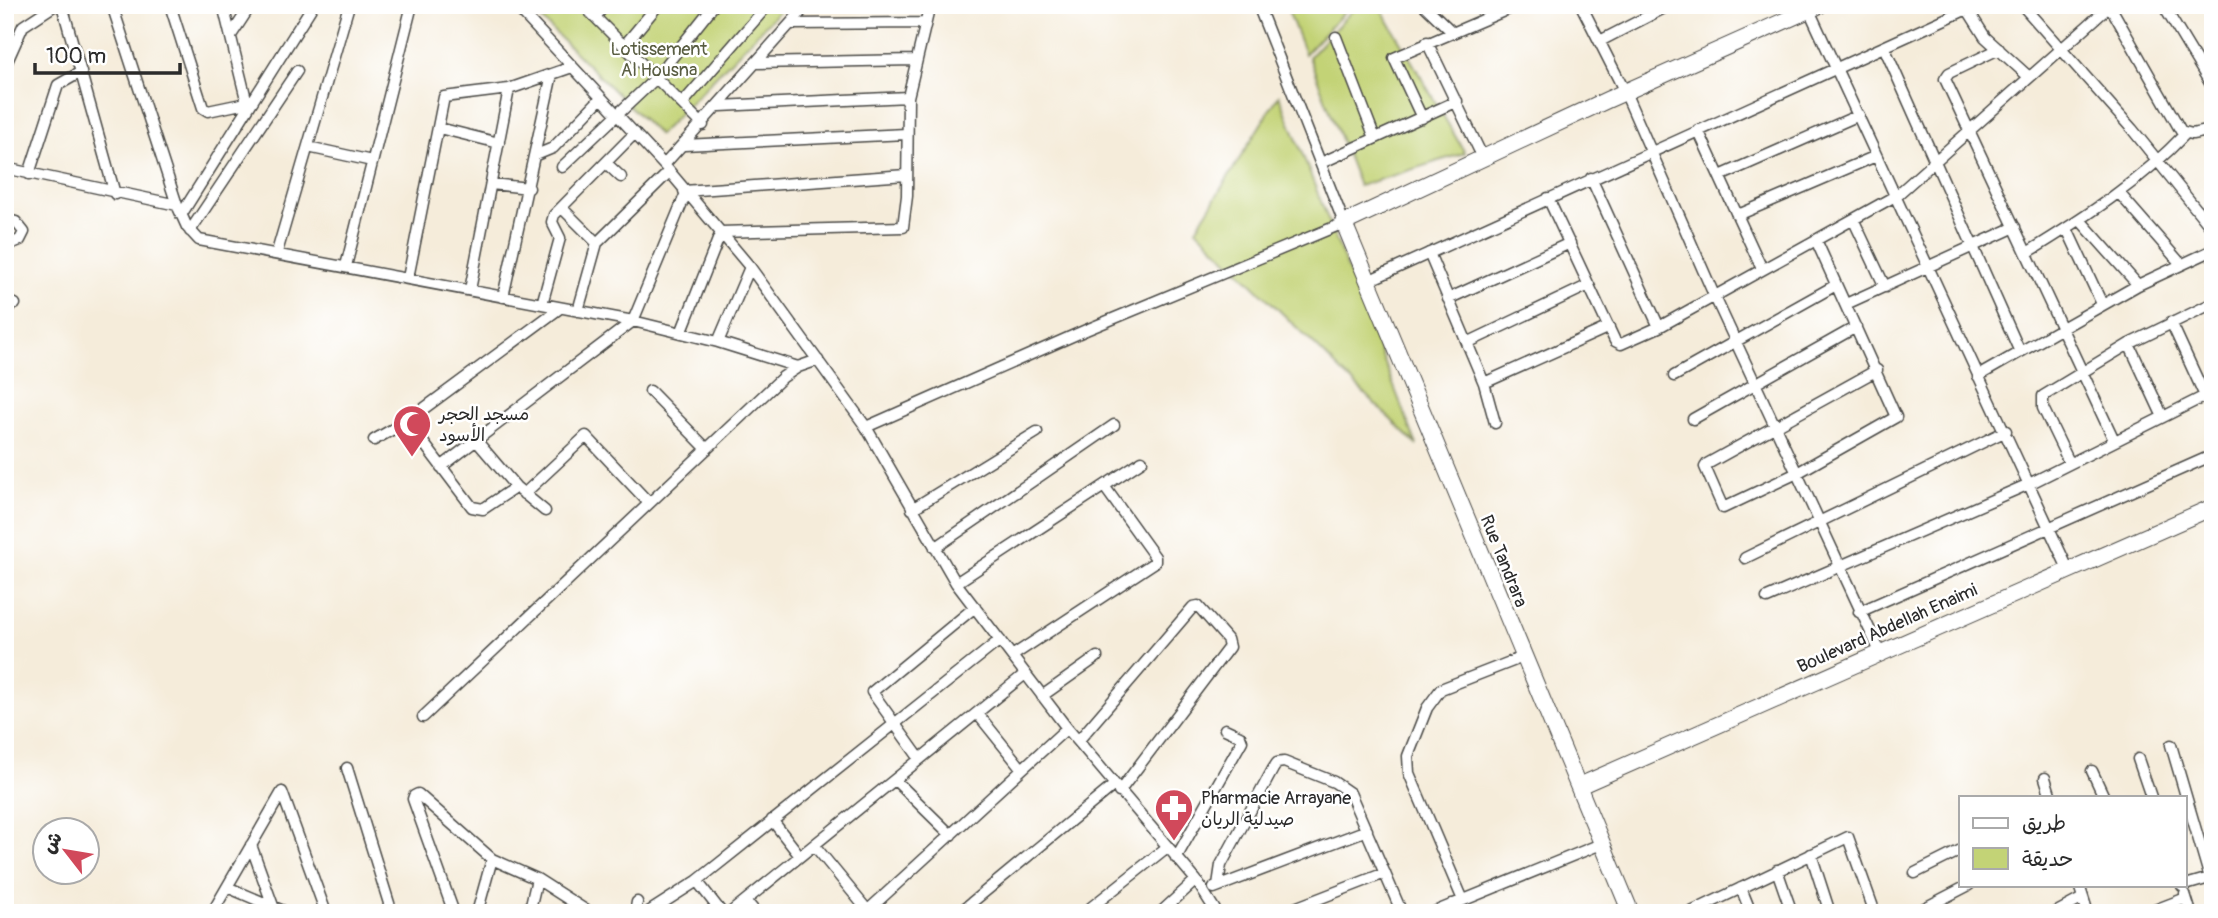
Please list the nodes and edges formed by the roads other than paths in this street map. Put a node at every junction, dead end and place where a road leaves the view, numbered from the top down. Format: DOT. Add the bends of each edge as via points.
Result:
graph roads {
  1 [pos="55,5"];
  2 [pos="62,5"];
  3 [pos="112,5"];
  4 [pos="170,5"];
  5 [pos="223,5"];
  6 [pos="251,5"];
  7 [pos="313,5"];
  8 [pos="349,5"];
  9 [pos="412,5"];
  10 [pos="514,5"];
  11 [pos="583,5"];
  12 [pos="605,5"];
  13 [pos="657,5"];
  14 [pos="714,5"];
  15 [pos="768,5"];
  16 [pos="807,5"];
  17 [pos="930,5"];
  18 [pos="1258,5"];
  19 [pos="1424,5"];
  20 [pos="1518,5"];
  21 [pos="1581,5"];
  22 [pos="1670,5"];
  23 [pos="2022,5"];
  24 [pos="2162,5"];
  25 [pos="2111,6"];
  26 [pos="1815,8"];
  27 [pos="1972,8"];
  28 [pos="595,17"];
  29 [pos="924,23"];
  30 [pos="790,24"];
  31 [pos="1452,32"];
  32 [pos="232,34"];
  33 [pos="1336,37"];
  34 [pos="1600,41"];
  35 [pos="1427,42"];
  36 [pos="624,46"];
  37 [pos="1884,47"];
  38 [pos="2063,47"];
  39 [pos="1999,50"];
  40 [pos="915,60"];
  41 [pos="755,63"];
  42 [pos="5,66"];
  43 [pos="1836,66"];
  44 [pos="572,67"];
  45 [pos="297,71"];
  46 [pos="81,72"];
  47 [pos="552,74"];
  48 [pos="2029,77"];
  49 [pos="655,79"];
  50 [pos="2213,88"];
  51 [pos="509,89"];
  52 [pos="1625,92"];
  53 [pos="601,97"];
  54 [pos="908,97"];
  55 [pos="1457,101"];
  56 [pos="249,103"];
  57 [pos="682,104"];
  58 [pos="720,106"];
  59 [pos="618,113"];
  60 [pos="1859,115"];
  61 [pos="1422,118"];
  62 [pos="703,125"];
  63 [pos="439,128"];
  64 [pos="1969,129"];
  65 [pos="1698,130"];
  66 [pos="2213,130"];
  67 [pos="635,133"];
  68 [pos="2186,133"];
  69 [pos="906,134"];
  70 [pos="1375,138"];
  71 [pos="499,144"];
  72 [pos="684,145"];
  73 [pos="308,147"];
  74 [pos="1649,151"];
  75 [pos="536,155"];
  76 [pos="1877,156"];
  77 [pos="1483,158"];
  78 [pos="372,161"];
  79 [pos="1935,162"];
  80 [pos="606,163"];
  81 [pos="1321,163"];
  82 [pos="2158,163"];
  83 [pos="562,167"];
  84 [pos="5,168"];
  85 [pos="666,168"];
  86 [pos="29,174"];
  87 [pos="906,175"];
  88 [pos="1720,176"];
  89 [pos="621,177"];
  90 [pos="1591,178"];
  91 [pos="491,184"];
  92 [pos="529,188"];
  93 [pos="685,192"];
  94 [pos="2119,193"];
  95 [pos="115,194"];
  96 [pos="1897,195"];
  97 [pos="1548,198"];
  98 [pos="562,208"];
  99 [pos="179,210"];
  100 [pos="1738,215"];
  101 [pos="5,219"];
  102 [pos="2080,220"];
  103 [pos="1854,221"];
  104 [pos="1344,223"];
  105 [pos="2015,227"];
  106 [pos="2067,229"];
  107 [pos="2213,230"];
  108 [pos="190,232"];
  109 [pos="721,232"];
  110 [pos="1816,240"];
  111 [pos="597,243"];
  112 [pos="1570,243"];
  113 [pos="5,246"];
  114 [pos="1972,247"];
  115 [pos="2213,250"];
  116 [pos="277,252"];
  117 [pos="1429,253"];
  118 [pos="2027,253"];
  119 [pos="2182,264"];
  120 [pos="346,266"];
  121 [pos="750,267"];
  122 [pos="1928,268"];
  123 [pos="1762,269"];
  124 [pos="408,278"];
  125 [pos="1368,281"];
  126 [pos="1588,285"];
  127 [pos="1836,285"];
  128 [pos="2138,285"];
  129 [pos="1885,287"];
  130 [pos="470,290"];
  131 [pos="1714,295"];
  132 [pos="503,297"];
  133 [pos="1448,299"];
  134 [pos="2213,303"];
  135 [pos="542,304"];
  136 [pos="1846,304"];
  137 [pos="2102,304"];
  138 [pos="560,308"];
  139 [pos="578,311"];
  140 [pos="633,321"];
  141 [pos="2171,322"];
  142 [pos="1609,327"];
  143 [pos="1658,327"];
  144 [pos="1856,327"];
  145 [pos="2061,328"];
  146 [pos="681,333"];
  147 [pos="1736,340"];
  148 [pos="718,342"];
  149 [pos="1467,343"];
  150 [pos="2129,344"];
  151 [pos="2020,352"];
  152 [pos="818,360"];
  153 [pos="798,367"];
  154 [pos="1877,370"];
  155 [pos="2082,373"];
  156 [pos="1674,376"];
  157 [pos="1978,376"];
  158 [pos="1484,383"];
  159 [pos="1756,383"];
  160 [pos="650,391"];
  161 [pos="2209,394"];
  162 [pos="2163,417"];
  163 [pos="1693,419"];
  164 [pos="407,421"];
  165 [pos="1495,423"];
  166 [pos="1114,425"];
  167 [pos="866,427"];
  168 [pos="1776,427"];
  169 [pos="2006,431"];
  170 [pos="1037,432"];
  171 [pos="475,439"];
  172 [pos="374,440"];
  173 [pos="2114,440"];
  174 [pos="707,449"];
  175 [pos="2213,455"];
  176 [pos="1142,461"];
  177 [pos="2069,462"];
  178 [pos="441,467"];
  179 [pos="1797,473"];
  180 [pos="2029,484"];
  181 [pos="1104,486"];
  182 [pos="520,490"];
  183 [pos="649,503"];
  184 [pos="2213,507"];
  185 [pos="912,509"];
  186 [pos="545,511"];
  187 [pos="1819,521"];
  188 [pos="2050,528"];
  189 [pos="935,548"];
  190 [pos="1745,558"];
  191 [pos="1837,565"];
  192 [pos="2068,569"];
  193 [pos="956,583"];
  194 [pos="1767,598"];
  195 [pos="975,607"];
  196 [pos="1859,611"];
  197 [pos="1000,640"];
  198 [pos="1880,652"];
  199 [pos="1012,656"];
  200 [pos="1097,657"];
  201 [pos="1523,657"];
  202 [pos="1025,674"];
  203 [pos="1042,696"];
  204 [pos="977,713"];
  205 [pos="423,717"];
  206 [pos="892,723"];
  207 [pos="1067,729"];
  208 [pos="1225,729"];
  209 [pos="1077,741"];
  210 [pos="2171,745"];
  211 [pos="920,759"];
  212 [pos="2138,759"];
  213 [pos="347,768"];
  214 [pos="1022,769"];
  215 [pos="2092,771"];
  216 [pos="2046,778"];
  217 [pos="895,780"];
  218 [pos="1578,786"];
  219 [pos="1116,789"];
  220 [pos="2051,796"];
  221 [pos="2104,796"];
  222 [pos="2151,796"];
  223 [pos="772,820"];
  224 [pos="1367,830"];
  225 [pos="951,835"];
  226 [pos="1601,844"];
  227 [pos="251,845"];
  228 [pos="814,845"];
  229 [pos="1166,848"];
  230 [pos="1959,851"];
  231 [pos="1811,854"];
  232 [pos="800,856"];
  233 [pos="1176,858"];
  234 [pos="492,859"];
  235 [pos="1777,870"];
  236 [pos="1385,873"];
  237 [pos="1914,873"];
  238 [pos="2212,877"];
  239 [pos="537,879"];
  240 [pos="1196,880"];
  241 [pos="697,881"];
  242 [pos="2186,884"];
  243 [pos="1218,885"];
  244 [pos="1967,886"];
  245 [pos="2079,886"];
  246 [pos="2182,886"];
  247 [pos="227,887"];
  248 [pos="1741,888"];
  249 [pos="1206,894"];
  250 [pos="2083,898"];
  251 [pos="2186,898"];
  252 [pos="1463,900"];
  253 [pos="746,901"];
  254 [pos="1452,904"];
  255 [pos="273,906"];
  256 [pos="1705,909"];
  257 [pos="586,911"];
  258 [pos="1624,911"];
  259 [pos="867,912"];
  260 [pos="1217,912"];
  261 [pos="212,913"];
  262 [pos="288,913"];
  263 [pos="326,913"];
  264 [pos="392,913"];
  265 [pos="454,913"];
  266 [pos="477,913"];
  267 [pos="529,913"];
  268 [pos="647,913"];
  269 [pos="723,913"];
  270 [pos="730,913"];
  271 [pos="756,913"];
  272 [pos="959,913"];
  273 [pos="1084,913"];
  274 [pos="1160,913"];
  275 [pos="1282,913"];
  276 [pos="1402,913"];
  277 [pos="1432,913"];
  278 [pos="1464,913"];
  279 [pos="1689,913"];
  280 [pos="1751,913"];
  281 [pos="1792,913"];
  282 [pos="1830,913"];
  283 [pos="1875,913"];
  284 [pos="1889,913"];
  285 [pos="1898,913"];
  286 [pos="1914,913"];
  287 [pos="2055,913"];
  288 [pos="2088,913"];
  289 [pos="2147,913"];
  290 [pos="2191,913"];
  1 -- 42 [label="street" via="23,26"];
  2 -- 46 [label="street"];
  3 -- 99 [label="street"];
  4 -- 56 [label="street" via="203,108 208,111"];
  5 -- 32 [label="street"];
  6 -- 32 [label="street"];
  7 -- 56 [label="street"];
  8 -- 73 [label="street"];
  9 -- 78 [label="street"];
  10 -- 44 [label="street"];
  11 -- 28 [label="street"];
  12 -- 28 [label="street"];
  13 -- 36 [label="street"];
  14 -- 49 [label="street"];
  15 -- 57 [label="street"];
  16 -- 30 [label="street"];
  17 -- 29 [label="street"];
  18 -- 81 [label="street"];
  19 -- 31 [label="street"];
  20 -- 31 [label="street"];
  21 -- 34 [label="street"];
  22 -- 34 [label="street"];
  23 -- 38 [label="street"];
  24 -- 50 [label="street"];
  25 -- 38 [label="street"];
  25 -- 68 [label="street" via="2177,126"];
  26 -- 43 [label="street"];
  26 -- 52 [label="street"];
  27 -- 37 [label="street"];
  27 -- 39 [label="street" via="1985,37"];
  28 -- 36 [label="street"];
  29 -- 30 [label="street"];
  29 -- 40 [label="street"];
  30 -- 41 [label="street"];
  31 -- 35 [label="street"];
  32 -- 56 [label="street"];
  33 -- 70 [label="street"];
  34 -- 52 [label="street"];
  35 -- 55 [label="street"];
  35 -- 61 [label="street" via="1394,58"];
  36 -- 49 [label="street"];
  37 -- 43 [label="street"];
  37 -- 79 [label="street"];
  38 -- 48 [label="street"];
  38 -- 82 [label="street"];
  39 -- 48 [label="street"];
  39 -- 64 [label="street" via="1945,78"];
  40 -- 41 [label="street"];
  40 -- 54 [label="street"];
  41 -- 58 [label="street"];
  43 -- 60 [label="street"];
  43 -- 65 [label="street"];
  44 -- 47 [label="street"];
  44 -- 53 [label="street"];
  45 -- 108 [label="street"];
  46 -- 86 [label="street" via="58,85"];
  46 -- 95 [label="street"];
  47 -- 51 [label="street"];
  47 -- 75 [label="street"];
  48 -- 64 [label="street"];
  49 -- 57 [label="street"];
  49 -- 59 [label="street"];
  51 -- 63 [label="street" via="444,97"];
  51 -- 71 [label="street"];
  52 -- 74 [label="street"];
  52 -- 77 [label="street"];
  53 -- 59 [label="street"];
  53 -- 75 [label="street" via="554,148"];
  54 -- 58 [label="street"];
  54 -- 69 [label="street"];
  55 -- 61 [label="street"];
  55 -- 77 [label="street"];
  56 -- 99 [label="street"];
  57 -- 62 [label="street"];
  58 -- 62 [label="street"];
  59 -- 67 [label="street"];
  59 -- 83 [label="street"];
  60 -- 76 [label="street"];
  60 -- 88 [label="street"];
  61 -- 70 [label="street"];
  62 -- 72 [label="street"];
  63 -- 71 [label="street"];
  63 -- 124 [label="street"];
  64 -- 79 [label="street"];
  64 -- 105 [label="street"];
  65 -- 74 [label="street"];
  65 -- 88 [label="street"];
  66 -- 68 [label="street"];
  67 -- 80 [label="street"];
  67 -- 85 [label="street"];
  68 -- 82 [label="street"];
  69 -- 72 [label="street"];
  69 -- 87 [label="street"];
  70 -- 81 [label="street"];
  71 -- 91 [label="street"];
  72 -- 85 [label="street"];
  73 -- 78 [label="street"];
  73 -- 116 [label="street"];
  74 -- 90 [label="street"];
  74 -- 131 [label="street"];
  75 -- 92 [label="street"];
  76 -- 96 [label="street"];
  76 -- 100 [label="street"];
  77 -- 104 [label="street"];
  78 -- 120 [label="street"];
  79 -- 96 [label="street"];
  79 -- 114 [label="street"];
  80 -- 89 [label="street"];
  80 -- 98 [label="street"];
  81 -- 104 [label="street"];
  82 -- 94 [label="street"];
  82 -- 107 [label="street"];
  84 -- 86 [label="street"];
  85 -- 93 [label="street"];
  85 -- 111 [label="street"];
  86 -- 95 [label="street"];
  87 -- 93 [label="street"];
  87 -- 109 [label="street" via="906,219 897,229"];
  88 -- 100 [label="street"];
  90 -- 97 [label="street"];
  90 -- 143 [label="street"];
  91 -- 92 [label="street"];
  91 -- 130 [label="street"];
  92 -- 132 [label="street"];
  93 -- 109 [label="street"];
  93 -- 140 [label="street"];
  94 -- 102 [label="street"];
  94 -- 119 [label="street"];
  95 -- 99 [label="street"];
  96 -- 103 [label="street"];
  96 -- 122 [label="street"];
  97 -- 112 [label="street"];
  97 -- 117 [label="street"];
  98 -- 111 [label="street"];
  98 -- 135 [label="street" via="552,221 560,238"];
  99 -- 108 [label="street"];
  100 -- 123 [label="street"];
  101 -- 113 [label="street" via="16,222 24,232 20,240"];
  102 -- 106 [label="street"];
  102 -- 128 [label="street"];
  103 -- 110 [label="street"];
  103 -- 129 [label="street"];
  104 -- 125 [label="street, Rue Tandrara"];
  104 -- 167 [label="street"];
  105 -- 114 [label="street"];
  105 -- 118 [label="street"];
  106 -- 118 [label="street"];
  106 -- 137 [label="street"];
  108 -- 116 [label="street" via="199,240"];
  109 -- 121 [label="street"];
  109 -- 146 [label="street"];
  110 -- 123 [label="street"];
  110 -- 127 [label="street"];
  111 -- 139 [label="street"];
  112 -- 126 [label="street"];
  112 -- 133 [label="street"];
  114 -- 122 [label="street"];
  114 -- 151 [label="street"];
  115 -- 119 [label="street"];
  116 -- 120 [label="street"];
  117 -- 125 [label="street"];
  117 -- 133 [label="street"];
  118 -- 145 [label="street"];
  119 -- 128 [label="street"];
  120 -- 124 [label="street"];
  121 -- 148 [label="street"];
  121 -- 152 [label="street"];
  122 -- 129 [label="street"];
  122 -- 157 [label="street"];
  123 -- 131 [label="street"];
  124 -- 130 [label="street"];
  125 -- 201 [label="street, Rue Tandrara"];
  126 -- 142 [label="street"];
  126 -- 149 [label="street"];
  127 -- 136 [label="street"];
  127 -- 147 [label="street"];
  128 -- 137 [label="street"];
  129 -- 136 [label="street"];
  130 -- 132 [label="street"];
  131 -- 143 [label="street"];
  131 -- 147 [label="street"];
  132 -- 135 [label="street"];
  133 -- 149 [label="street"];
  134 -- 141 [label="street"];
  135 -- 138 [label="street"];
  136 -- 144 [label="street"];
  137 -- 145 [label="street"];
  138 -- 139 [label="street"];
  138 -- 164 [label="street"];
  139 -- 140 [label="street"];
  140 -- 146 [label="street"];
  140 -- 171 [label="street"];
  141 -- 150 [label="street"];
  141 -- 161 [label="street"];
  142 -- 143 [label="street" via="1618,344"];
  142 -- 158 [label="street"];
  144 -- 154 [label="street"];
  144 -- 159 [label="street"];
  145 -- 151 [label="street"];
  145 -- 155 [label="street"];
  146 -- 148 [label="street"];
  147 -- 156 [label="street"];
  147 -- 159 [label="street"];
  148 -- 153 [label="street"];
  149 -- 158 [label="street"];
  150 -- 155 [label="street"];
  150 -- 162 [label="street"];
  151 -- 157 [label="street"];
  152 -- 153 [label="street"];
  152 -- 167 [label="street"];
  153 -- 174 [label="street"];
  154 -- 168 [label="street"];
  154 -- 179 [label="street" via="1896,417"];
  155 -- 173 [label="street"];
  155 -- 177 [label="street" via="2043,396 2041,403"];
  157 -- 169 [label="street"];
  158 -- 165 [label="street"];
  159 -- 163 [label="street"];
  159 -- 168 [label="street"];
  160 -- 174 [label="street"];
  161 -- 162 [label="street"];
  162 -- 173 [label="street"];
  164 -- 172 [label="street"];
  164 -- 178 [label="street"];
  166 -- 189 [label="street"];
  167 -- 185 [label="street"];
  168 -- 179 [label="street"];
  168 -- 179 [label="street" via="1705,465 1721,505 1726,508"];
  169 -- 180 [label="street"];
  169 -- 187 [label="street"];
  170 -- 185 [label="street"];
  171 -- 178 [label="street"];
  171 -- 182 [label="street"];
  173 -- 177 [label="street"];
  174 -- 183 [label="street"];
  175 -- 188 [label="street"];
  176 -- 181 [label="street"];
  177 -- 180 [label="street"];
  178 -- 182 [label="street" via="476,509"];
  179 -- 187 [label="street"];
  180 -- 188 [label="street"];
  180 -- 191 [label="street"];
  181 -- 193 [label="street"];
  181 -- 199 [label="street" via="1155,562"];
  182 -- 183 [label="street" via="586,436"];
  182 -- 186 [label="street"];
  183 -- 205 [label="street"];
  184 -- 192 [label="street, Boulevard Abdellah Enaimi"];
  185 -- 189 [label="street"];
  187 -- 190 [label="street"];
  187 -- 191 [label="street"];
  188 -- 192 [label="street"];
  188 -- 196 [label="street"];
  189 -- 193 [label="street"];
  191 -- 194 [label="street"];
  191 -- 196 [label="street"];
  192 -- 198 [label="street, Boulevard Abdellah Enaimi"];
  193 -- 195 [label="street"];
  195 -- 197 [label="street"];
  195 -- 206 [label="street" via="874,688 873,695"];
  196 -- 198 [label="street"];
  197 -- 199 [label="street"];
  197 -- 206 [label="street"];
  198 -- 218 [label="street, Boulevard Abdellah Enaimi"];
  199 -- 202 [label="street"];
  200 -- 203 [label="street"];
  201 -- 218 [label="street, Rue Tandrara"];
  201 -- 252 [label="street" via="1441,689 1427,708 1408,756 1409,773"];
  202 -- 203 [label="street"];
  202 -- 204 [label="street"];
  203 -- 207 [label="street"];
  204 -- 211 [label="street"];
  204 -- 214 [label="street"];
  206 -- 211 [label="street"];
  206 -- 223 [label="street"];
  207 -- 209 [label="street"];
  207 -- 214 [label="street"];
  208 -- 233 [label="street" via="1242,741"];
  209 -- 219 [label="street"];
  209 -- 219 [label="street" via="1198,606 1229,647"];
  210 -- 238 [label="street"];
  211 -- 217 [label="street"];
  212 -- 222 [label="street"];
  213 -- 264 [label="street"];
  214 -- 225 [label="street"];
  215 -- 221 [label="street"];
  216 -- 220 [label="street"];
  217 -- 225 [label="street"];
  217 -- 228 [label="street"];
  218 -- 226 [label="street, Rue Tandrara"];
  219 -- 229 [label="street"];
  219 -- 272 [label="street"];
  223 -- 232 [label="street"];
  223 -- 241 [label="street"];
  224 -- 236 [label="street"];
  224 -- 243 [label="street"];
  224 -- 243 [label="street" via="1358,806 1342,786 1278,763 1222,865"];
  225 -- 259 [label="street"];
  226 -- 252 [label="street"];
  226 -- 258 [label="street, Rue Tandrara"];
  227 -- 247 [label="street"];
  227 -- 255 [label="street"];
  227 -- 263 [label="street" via="282,792"];
  228 -- 232 [label="street"];
  228 -- 259 [label="street"];
  229 -- 233 [label="street"];
  229 -- 273 [label="street"];
  230 -- 237 [label="street"];
  231 -- 235 [label="street"];
  231 -- 282 [label="street"];
  231 -- 283 [label="street" via="1848,837"];
  232 -- 253 [label="street"];
  233 -- 240 [label="street"];
  234 -- 239 [label="street"];
  234 -- 265 [label="street" via="418,794 414,796"];
  234 -- 266 [label="street"];
  235 -- 248 [label="street"];
  235 -- 281 [label="street"];
  236 -- 275 [label="street"];
  236 -- 276 [label="street"];
  238 -- 242 [label="street"];
  239 -- 257 [label="street"];
  239 -- 267 [label="street"];
  240 -- 249 [label="street"];
  240 -- 274 [label="street"];
  241 -- 268 [label="street"];
  241 -- 269 [label="street"];
  243 -- 249 [label="street"];
  244 -- 286 [label="street"];
  245 -- 250 [label="street"];
  246 -- 251 [label="street"];
  247 -- 255 [label="street"];
  247 -- 261 [label="street"];
  248 -- 256 [label="street"];
  248 -- 280 [label="street"];
  249 -- 260 [label="street"];
  250 -- 287 [label="street"];
  250 -- 288 [label="street"];
  251 -- 289 [label="street"];
  251 -- 290 [label="street"];
  252 -- 254 [label="street"];
  253 -- 270 [label="street"];
  253 -- 271 [label="street"];
  254 -- 277 [label="street"];
  254 -- 278 [label="street"];
  255 -- 262 [label="street"];
  256 -- 279 [label="street"];
  284 -- 285 [label="street"];
}
